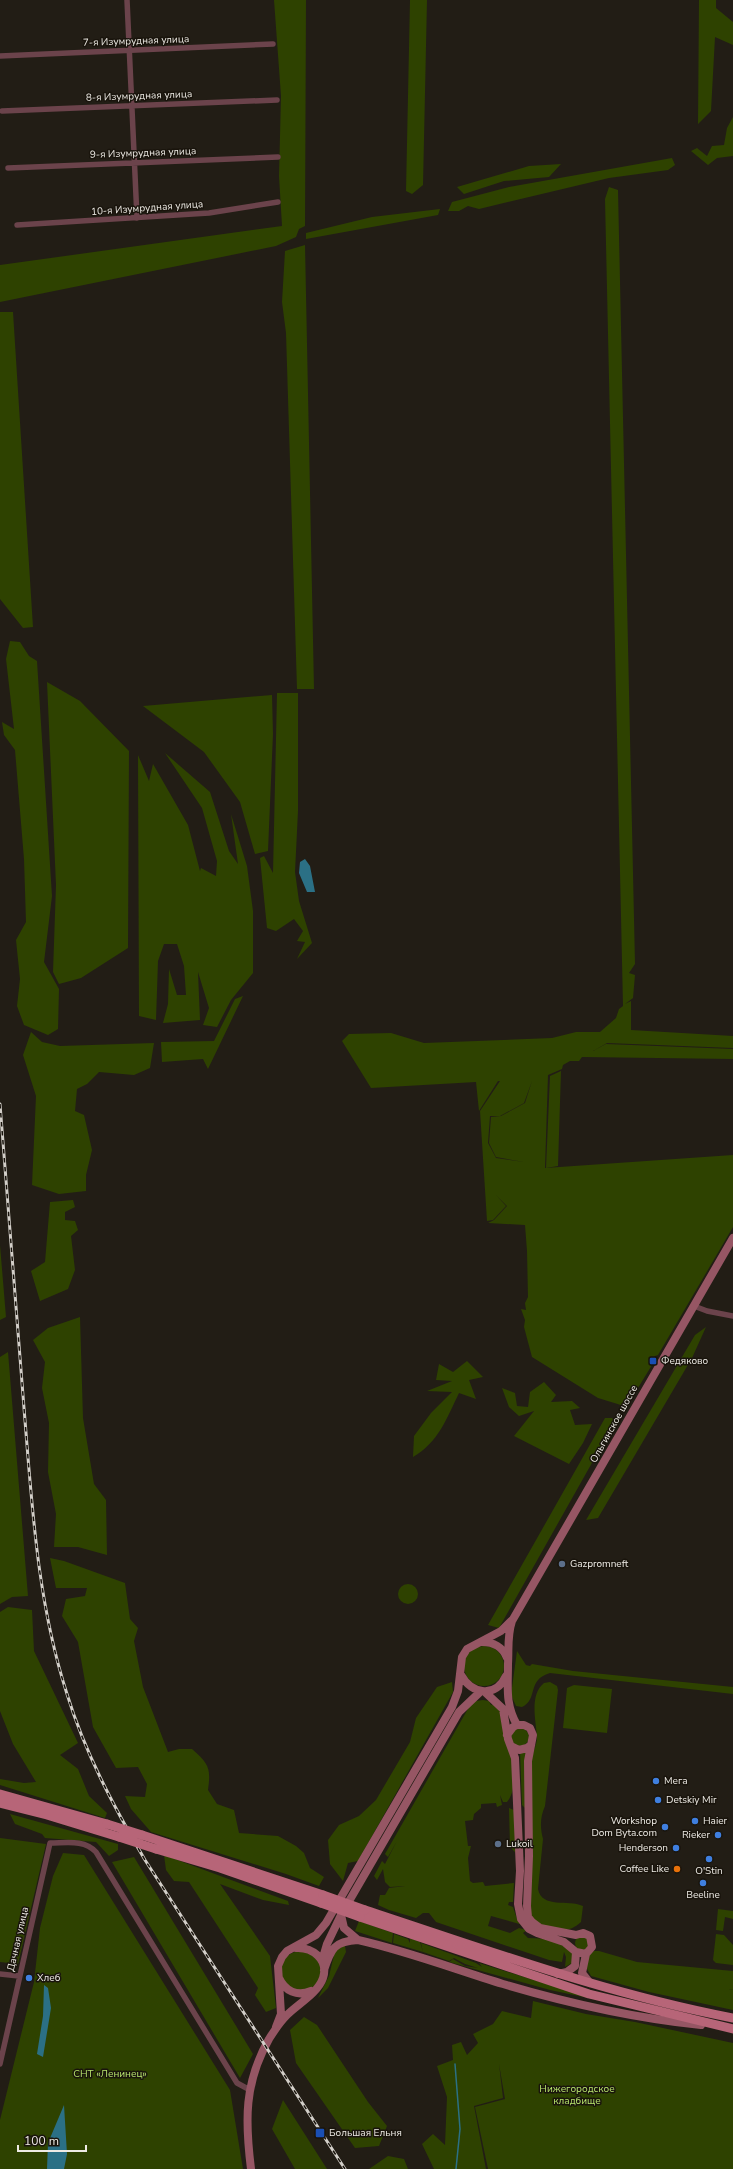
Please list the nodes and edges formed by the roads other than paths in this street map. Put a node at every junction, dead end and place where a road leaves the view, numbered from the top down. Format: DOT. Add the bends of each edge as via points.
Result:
graph roads {
  1 [pos="127,0"];
  2 [pos="273,44"];
  3 [pos="129,50"];
  4 [pos="0,56"];
  5 [pos="277,100"];
  6 [pos="131,106"];
  7 [pos="2,111"];
  8 [pos="278,157"];
  9 [pos="134,163"];
  10 [pos="8,168"];
  11 [pos="278,202"];
  12 [pos="137,218"];
  13 [pos="17,225"];
  14 [pos="733,1238"];
  15 [pos="694,1306"];
  16 [pos="733,1316"];
  17 [pos="512,1621"];
  18 [pos="481,1642"];
  19 [pos="508,1667"];
  20 [pos="461,1675"];
  21 [pos="483,1692"];
  22 [pos="517,1724"];
  23 [pos="508,1735"];
  24 [pos="531,1745"];
  25 [pos="511,1746"];
  26 [pos="0,1794"];
  27 [pos="0,1803"];
  28 [pos="322,1899"];
  29 [pos="363,1913"];
  30 [pos="341,1915"];
  31 [pos="576,1935"];
  32 [pos="358,1940"];
  33 [pos="295,1948"];
  34 [pos="574,1950"];
  35 [pos="586,1954"];
  36 [pos="323,1966"];
  37 [pos="0,1974"];
  38 [pos="557,1974"];
  39 [pos="278,1975"];
  40 [pos="19,1976"];
  41 [pos="591,1984"];
  42 [pos="314,1990"];
  43 [pos="733,2018"];
  44 [pos="276,2027"];
  45 [pos="724,2027"];
  46 [pos="733,2029"];
  47 [pos="0,2064"];
  48 [pos="250,2090"];
  49 [pos="251,2169"];
  1 -- 3 [label="street"];
  2 -- 3 [label="street, 7-я Изумрудная улица"];
  3 -- 4 [label="street, 7-я Изумрудная улица"];
  3 -- 6 [label="street"];
  5 -- 6 [label="street, 8-я Изумрудная улица"];
  6 -- 7 [label="street, 8-я Изумрудная улица"];
  6 -- 9 [label="street"];
  8 -- 9 [label="street, 9-я Изумрудная улица"];
  9 -- 10 [label="street, 9-я Изумрудная улица"];
  9 -- 12 [label="street"];
  11 -- 12 [label="street, 10-я Изумрудная улица" via="209,213"];
  12 -- 13 [label="street, 10-я Изумрудная улица"];
  14 -- 15 [label="main road, Ольгинское шоссе"];
  15 -- 16 [label="street"];
  15 -- 17 [label="main road, Ольгинское шоссе"];
  17 -- 18 [label="main road" via="501,1631"];
  17 -- 19 [label="main road" via="507,1641"];
  18 -- 19 [label="main road" via="489,1642 502,1648"];
  18 -- 20 [label="main road" via="472,1645 462,1657"];
  19 -- 21 [label="main road" via="503,1682 496,1689"];
  19 -- 22 [label="main road" via="508,1704"];
  20 -- 21 [label="main road" via="471,1687"];
  20 -- 33 [label="main road" via="452,1707 326,1923 316,1934"];
  21 -- 23 [label="main road" via="503,1709"];
  21 -- 30 [label="main road" via="459,1712"];
  22 -- 23 [label="main road" via="509,1730"];
  22 -- 24 [label="main road" via="530,1728 534,1738"];
  23 -- 25 [label="main road"];
  24 -- 25 [label="main road" via="518,1750"];
  24 -- 31 [label="main road" via="528,1761 528,1917 540,1928"];
  25 -- 34 [label="main road" via="515,1758 521,1919 529,1929 564,1942"];
  26 -- 28 [label="main road, bridge" via="142,1835"];
  27 -- 28 [label="main road, bridge" via="47,1814"];
  28 -- 29 [label="main road, bridge"];
  29 -- 38 [label="main road"];
  29 -- 45 [label="main road" via="589,1994"];
  30 -- 32 [label="main road" via="344,1928"];
  30 -- 36 [label="main road" via="327,1944"];
  31 -- 34 [label="main road" via="572,1943"];
  31 -- 35 [label="main road" via="587,1934 592,1940 592,1947"];
  32 -- 36 [label="main road" via="346,1940 333,1948"];
  32 -- 45 [label="main road" via="530,1991 619,2012"];
  33 -- 36 [label="main road" via="303,1947 314,1951"];
  33 -- 39 [label="main road" via="282,1957"];
  34 -- 35 [label="main road"];
  34 -- 38 [label="main road" via="575,1966 567,1972"];
  35 -- 41 [label="main road" via="582,1973"];
  36 -- 42 [label="main road" via="323,1978"];
  37 -- 40 [label="street"];
  38 -- 41 [label="main road"];
  39 -- 42 [label="main road" via="282,1985 296,1994"];
  39 -- 44 [label="main road" via="282,2005"];
  40 -- 47 [label="street, Дачная улица"];
  40 -- 48 [label="street, Дачная улица" via="50,1842 80,1843 92,1847 237,2083"];
  41 -- 43 [label="main road" via="647,2000"];
  42 -- 44 [label="main road"];
  44 -- 48 [label="main road" via="255,2068"];
  45 -- 46 [label="main road"];
  48 -- 49 [label="main road" via="246,2127"];
}
